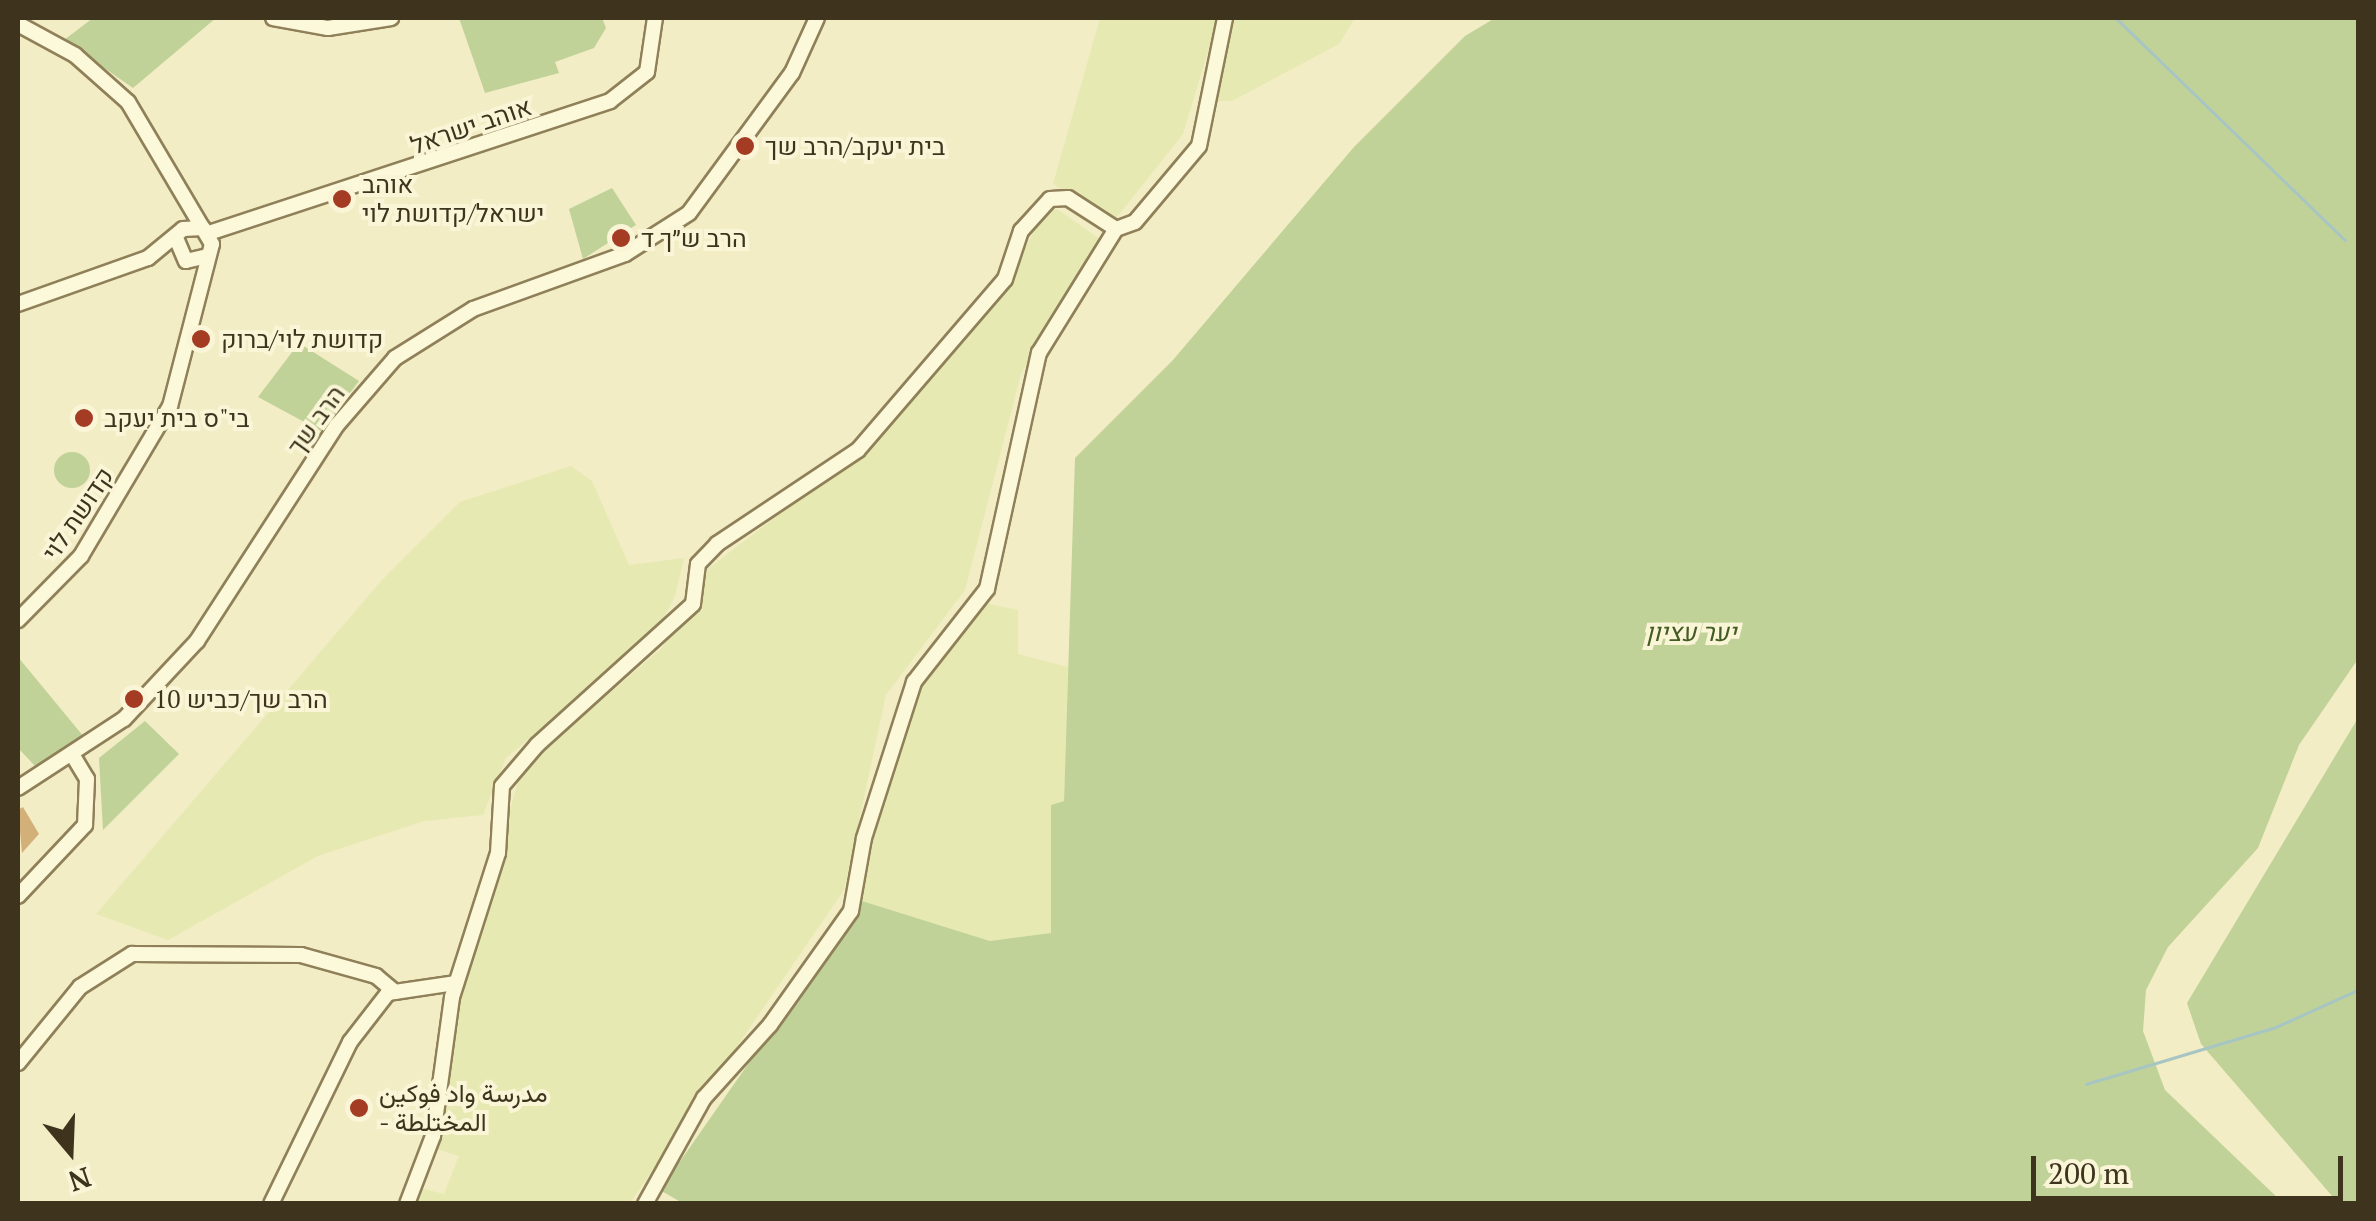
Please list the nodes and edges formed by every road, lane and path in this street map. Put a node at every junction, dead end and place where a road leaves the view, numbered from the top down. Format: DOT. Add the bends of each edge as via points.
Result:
graph roads {
  1 [pos="273,18"];
  2 [pos="391,18"];
  3 [pos="655,18"];
  4 [pos="817,18"];
  5 [pos="1226,18"];
  6 [pos="328,23"];
  7 [pos="18,24"];
  8 [pos="180,190"];
  9 [pos="1116,229"];
  10 [pos="178,235"];
  11 [pos="208,242"];
  12 [pos="148,258"];
  13 [pos="184,260"];
  14 [pos="18,304"];
  15 [pos="196,308"];
  16 [pos="18,620"];
  17 [pos="72,756"];
  18 [pos="18,788"];
  19 [pos="18,896"];
  20 [pos="456,984"];
  21 [pos="396,992"];
  22 [pos="18,1063"];
  23 [pos="271,1204"];
  24 [pos="407,1204"];
  25 [pos="645,1204"];
  1 -- 6 [label="street"];
  2 -- 6 [label="street"];
  3 -- 11 [label="street, אוהב ישראל" via="647,72 610,101"];
  4 -- 17 [label="street, הרב שך" via="800,60 732,163 677,223 625,254 473,309 395,358 331,435 197,641 124,718"];
  5 -- 9 [label="street" via="1199,146 1135,222"];
  7 -- 8 [label="street" via="116,88 153,133"];
  8 -- 10 [label="street, קדושת לוי"];
  8 -- 11 [label="street"];
  9 -- 20 [label="street" via="1068,198 1050,199 1020,230 1005,279 858,450 717,544 698,564 693,604 537,744 502,786 498,853"];
  9 -- 25 [label="street" via="1039,353 987,589 914,682 864,838 851,911 770,1025 704,1098"];
  10 -- 11 [label="street"];
  10 -- 12 [label="street"];
  10 -- 13 [label="street, קדושת לוי"];
  11 -- 13 [label="street"];
  11 -- 15 [label="street, קדושת לוי"];
  12 -- 13 [label="street"];
  12 -- 14 [label="street"];
  13 -- 15 [label="street, קדושת לוי"];
  15 -- 16 [label="street, קדושת לוי" via="184,372 144,456 81,556"];
  17 -- 18 [label="street, הרב שך"];
  17 -- 19 [label="street" via="86,779 85,825"];
  20 -- 21 [label="street"];
  20 -- 24 [label="street" via="432,1136"];
  21 -- 22 [label="street" via="376,976 301,955 132,954 80,987"];
  21 -- 23 [label="street" via="350,1042"];
}
